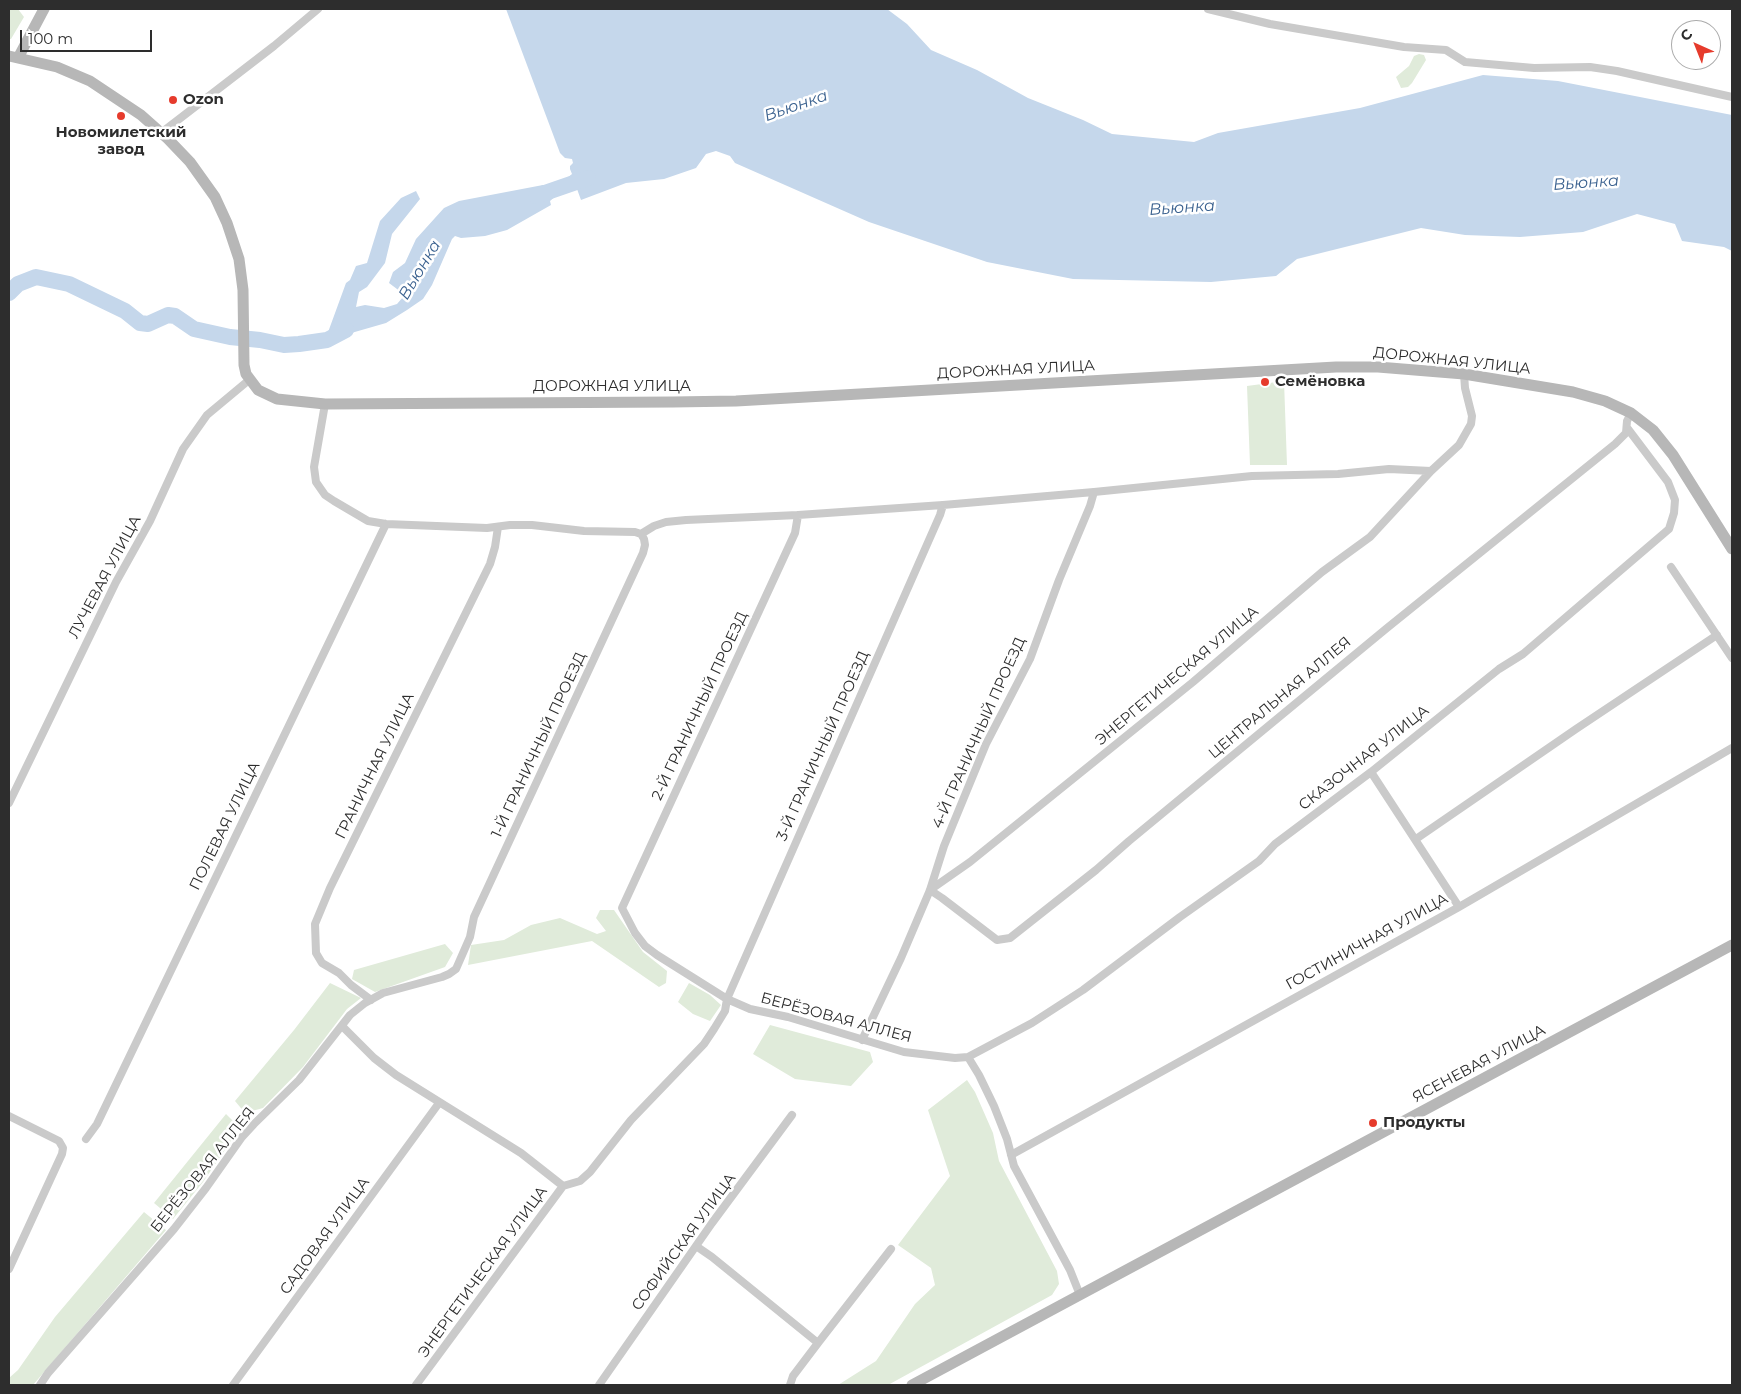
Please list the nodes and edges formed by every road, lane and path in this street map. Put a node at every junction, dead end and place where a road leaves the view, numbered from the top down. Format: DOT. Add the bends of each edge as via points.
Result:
graph roads {
  1 [pos="44,9"];
  2 [pos="318,9"];
  3 [pos="1208,9"];
  4 [pos="13,57"];
  5 [pos="1732,97"];
  6 [pos="161,133"];
  7 [pos="1464,374"];
  8 [pos="249,380"];
  9 [pos="325,404"];
  10 [pos="1631,413"];
  11 [pos="1628,429"];
  12 [pos="1431,471"];
  13 [pos="1094,492"];
  14 [pos="942,504"];
  15 [pos="798,515"];
  16 [pos="386,524"];
  17 [pos="498,527"];
  18 [pos="640,534"];
  19 [pos="1732,549"];
  20 [pos="1671,567"];
  21 [pos="1717,635"];
  22 [pos="1732,658"];
  23 [pos="1732,748"];
  24 [pos="1372,772"];
  25 [pos="9,803"];
  26 [pos="1416,839"];
  27 [pos="930,890"];
  28 [pos="1459,907"];
  29 [pos="622,908"];
  30 [pos="1732,945"];
  31 [pos="456,969"];
  32 [pos="727,999"];
  33 [pos="371,1000"];
  34 [pos="342,1026"];
  35 [pos="862,1040"];
  36 [pos="968,1057"];
  37 [pos="439,1103"];
  38 [pos="792,1115"];
  39 [pos="9,1116"];
  40 [pos="86,1139"];
  41 [pos="1011,1155"];
  42 [pos="563,1186"];
  43 [pos="696,1246"];
  44 [pos="891,1249"];
  45 [pos="9,1269"];
  46 [pos="1080,1295"];
  47 [pos="818,1343"];
  48 [pos="40,1385"];
  49 [pos="233,1385"];
  50 [pos="416,1385"];
  51 [pos="599,1385"];
  52 [pos="790,1385"];
  53 [pos="912,1385"];
  1 -- 4 [label="main road"];
  2 -- 6 [label="street"];
  3 -- 5 [label="street" via="1270,24 1446,50 1465,62 1534,68 1590,67"];
  4 -- 6 [label="main road" via="80,76 123,102"];
  6 -- 8 [label="main road" via="190,162 222,210 239,259 244,365"];
  7 -- 9 [label="main road, ДОРОЖНАЯ УЛИЦА" via="1336,367 736,401"];
  7 -- 10 [label="main road, ДОРОЖНАЯ УЛИЦА" via="1581,394"];
  7 -- 12 [label="street, ЭНЕРГЕТИЧЕСКАЯ УЛИЦА" via="1471,424 1459,445"];
  8 -- 9 [label="main road, ДОРОЖНАЯ УЛИЦА" via="269,396"];
  8 -- 25 [label="street, ЛУЧЕВАЯ УЛИЦА" via="207,415 183,449 150,522 111,590"];
  9 -- 16 [label="street" via="314,467 316,482 325,494 359,518"];
  10 -- 11 [label="street"];
  10 -- 19 [label="main road, ДОРОЖНАЯ УЛИЦА" via="1653,430 1673,455"];
  11 -- 24 [label="street, СКАЗОЧНАЯ УЛИЦА" via="1668,482 1675,500 1669,529 1523,654 1499,669"];
  11 -- 27 [label="street, ЦЕНТРАЛЬНАЯ АЛЛЕЯ" via="1616,444 1010,938 997,940"];
  12 -- 13 [label="street" via="1389,469 1252,476"];
  12 -- 27 [label="street, ЭНЕРГЕТИЧЕСКАЯ УЛИЦА" via="1370,536 970,862"];
  13 -- 14 [label="street"];
  13 -- 27 [label="street, 4-Й ГРАНИЧНЫЙ ПРОЕЗД" via="1030,659 986,744 944,846"];
  14 -- 15 [label="street"];
  14 -- 32 [label="street, 3-Й ГРАНИЧНЫЙ ПРОЕЗД" via="940,515"];
  15 -- 18 [label="street" via="666,522"];
  15 -- 29 [label="street, 2-Й ГРАНИЧНЫЙ ПРОЕЗД" via="795,533"];
  16 -- 17 [label="street"];
  16 -- 40 [label="street, ПОЛЕВАЯ УЛИЦА" via="97,1124"];
  17 -- 18 [label="street" via="532,524"];
  17 -- 33 [label="street, ГРАНИЧНАЯ УЛИЦА" via="490,564 315,924 316,954 322,963"];
  18 -- 31 [label="street, 1-Й ГРАНИЧНЫЙ ПРОЕЗД" via="645,545 643,553 474,917 470,937"];
  20 -- 21 [label="street"];
  21 -- 22 [label="street"];
  21 -- 26 [label="street"];
  23 -- 28 [label="street, ГОСТИНИЧНАЯ УЛИЦА"];
  24 -- 26 [label="street"];
  24 -- 36 [label="street, СКАЗОЧНАЯ УЛИЦА" via="1275,844 1259,861 1083,990 1032,1023"];
  26 -- 28 [label="street"];
  27 -- 35 [label="street, 4-Й ГРАНИЧНЫЙ ПРОЕЗД"];
  28 -- 41 [label="street, ГОСТИНИЧНАЯ УЛИЦА"];
  29 -- 32 [label="street, БЕРЁЗОВАЯ АЛЛЕЯ" via="645,946"];
  30 -- 46 [label="main road, ЯСЕНЕВАЯ УЛИЦА"];
  31 -- 33 [label="street, БЕРЁЗОВАЯ АЛЛЕЯ" via="442,977"];
  32 -- 35 [label="street, БЕРЁЗОВАЯ АЛЛЕЯ" via="750,1009"];
  32 -- 42 [label="street, ЭНЕРГЕТИЧЕСКАЯ УЛИЦА" via="725,1011 704,1044 631,1120 590,1172 580,1181"];
  33 -- 34 [label="street, БЕРЁЗОВАЯ АЛЛЕЯ"];
  34 -- 37 [label="street" via="374,1058"];
  34 -- 48 [label="street, БЕРЁЗОВАЯ АЛЛЕЯ" via="299,1080 242,1137 174,1229"];
  35 -- 36 [label="street, БЕРЁЗОВАЯ АЛЛЕЯ" via="904,1052"];
  36 -- 41 [label="street" via="994,1106"];
  37 -- 42 [label="street" via="520,1153"];
  37 -- 49 [label="street, САДОВАЯ УЛИЦА"];
  38 -- 43 [label="street, СОФИЙСКАЯ УЛИЦА"];
  39 -- 45 [label="street" via="59,1141 63,1148"];
  41 -- 46 [label="street"];
  42 -- 50 [label="street, ЭНЕРГЕТИЧЕСКАЯ УЛИЦА"];
  43 -- 47 [label="street"];
  43 -- 51 [label="street, СОФИЙСКАЯ УЛИЦА"];
  44 -- 47 [label="street"];
  46 -- 53 [label="main road, ЯСЕНЕВАЯ УЛИЦА"];
  47 -- 52 [label="street"];
}
